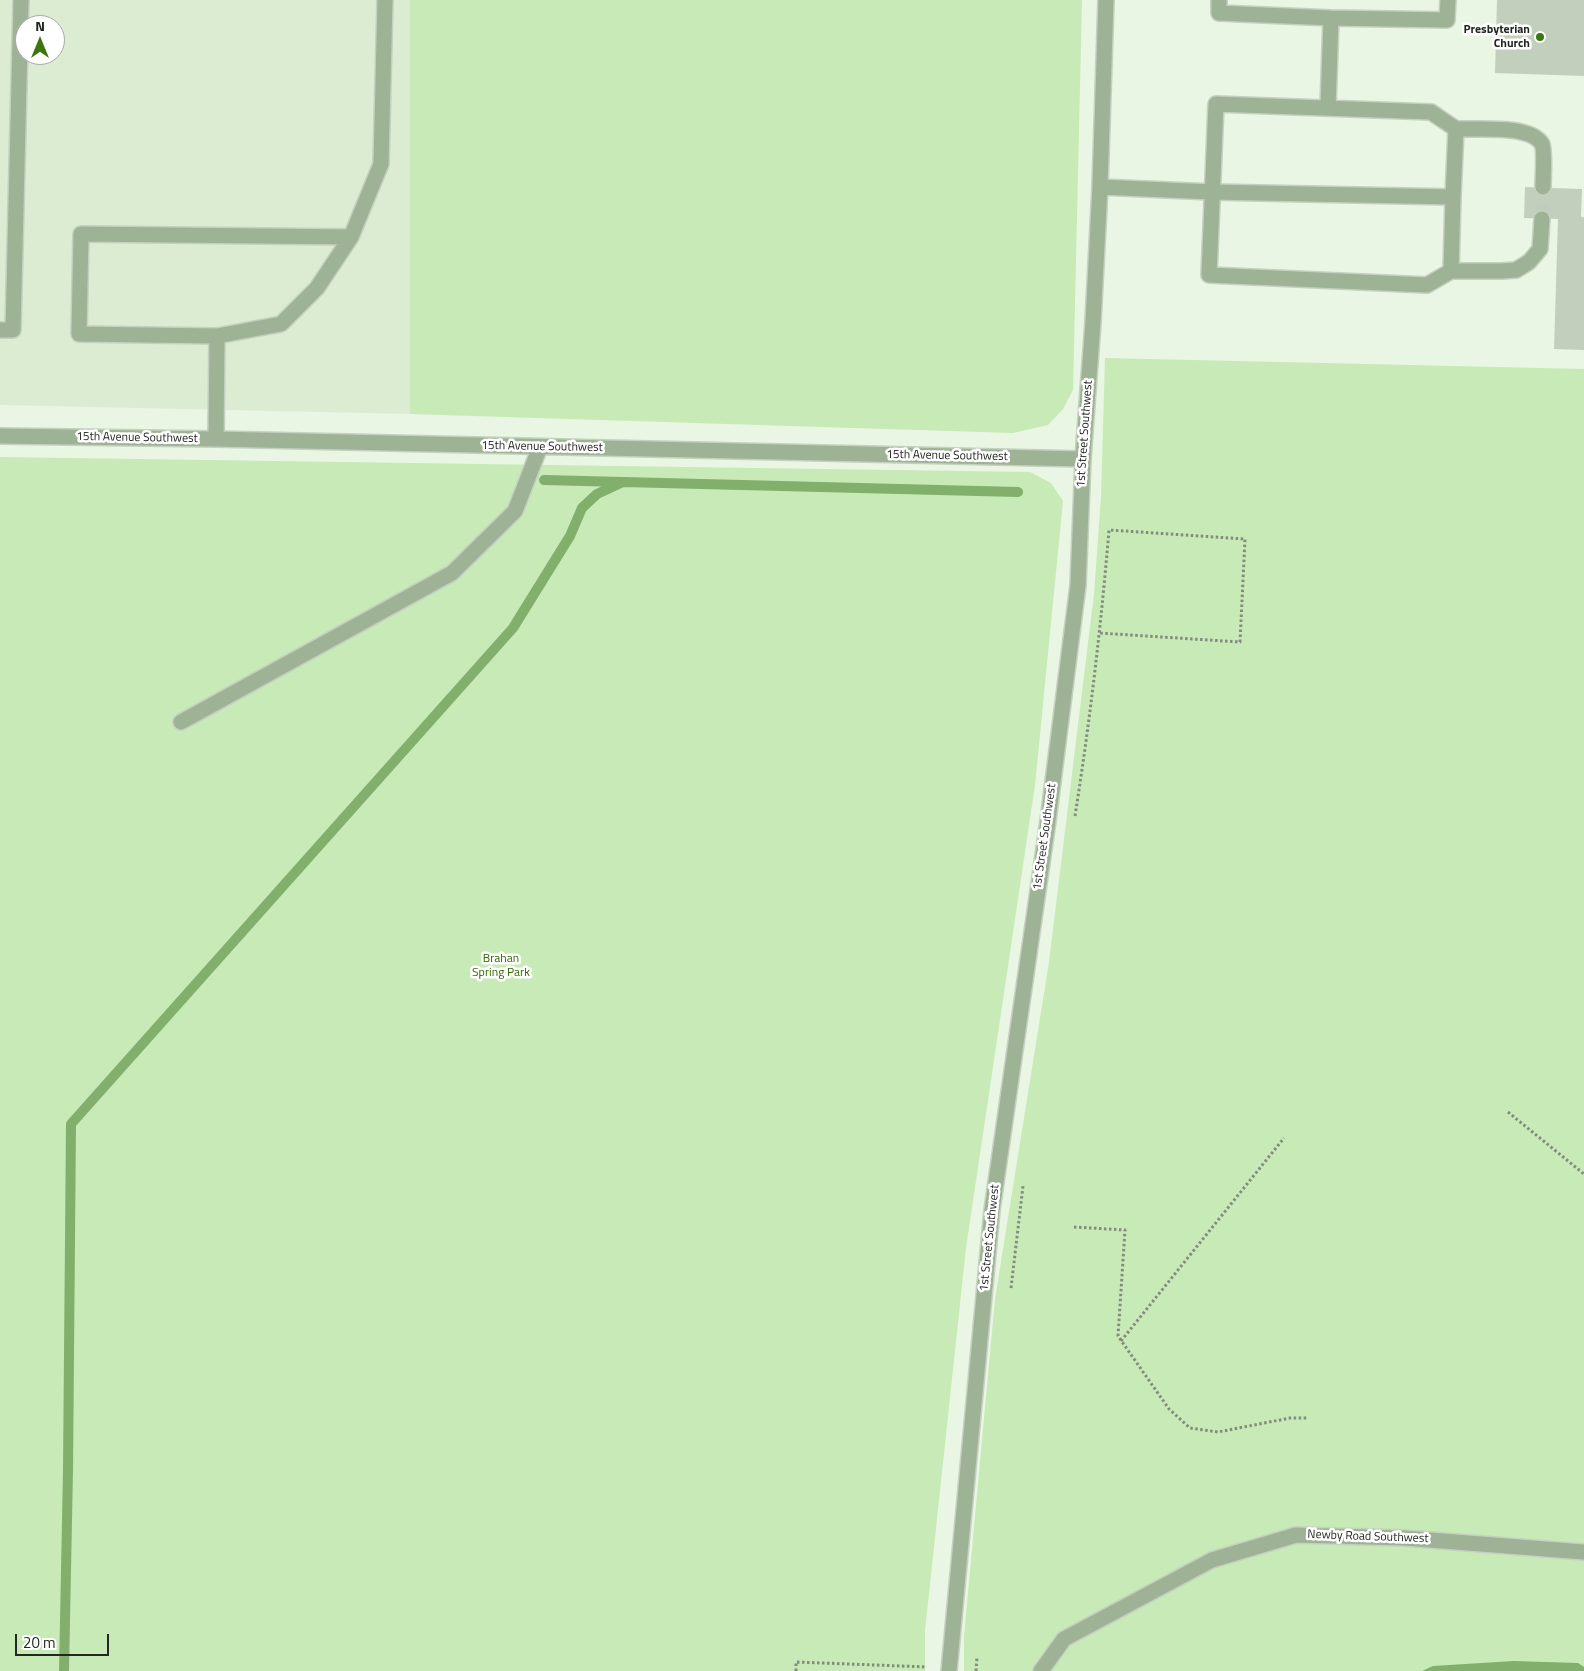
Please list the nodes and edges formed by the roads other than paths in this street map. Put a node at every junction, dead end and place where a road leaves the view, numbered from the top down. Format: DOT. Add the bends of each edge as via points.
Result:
graph roads {
  1 [pos="21,0"];
  2 [pos="385,0"];
  3 [pos="1106,0"];
  4 [pos="1219,0"];
  5 [pos="1448,0"];
  6 [pos="1331,18"];
  7 [pos="1328,108"];
  8 [pos="1456,129"];
  9 [pos="1100,187"];
  10 [pos="1543,187"];
  11 [pos="1212,192"];
  12 [pos="1453,198"];
  13 [pos="1542,219"];
  14 [pos="352,237"];
  15 [pos="1451,271"];
  16 [pos="0,330"];
  17 [pos="217,336"];
  18 [pos="0,436"];
  19 [pos="216,439"];
  20 [pos="540,447"];
  21 [pos="1083,459"];
  22 [pos="181,722"];
  23 [pos="1584,1552"];
  24 [pos="949,1670"];
  25 [pos="1041,1671"];
  1 -- 16 [label="street" via="13,330"];
  2 -- 14 [label="street" via="381,164"];
  3 -- 9 [label="street, 1st Street Southwest"];
  4 -- 6 [label="street" via="1219,14"];
  5 -- 6 [label="street" via="1447,20"];
  6 -- 7 [label="street"];
  7 -- 8 [label="street" via="1431,112"];
  7 -- 11 [label="street" via="1216,104"];
  8 -- 10 [label="street" via="1518,130 1535,136 1543,145"];
  8 -- 12 [label="street"];
  9 -- 11 [label="street"];
  9 -- 21 [label="street, 1st Street Southwest"];
  11 -- 12 [label="street"];
  11 -- 15 [label="street" via="1209,275 1427,285"];
  12 -- 15 [label="street"];
  13 -- 15 [label="street" via="1540,248 1529,262 1516,270"];
  14 -- 17 [label="street" via="318,288 281,324"];
  14 -- 17 [label="street" via="81,234 79,334"];
  17 -- 19 [label="street"];
  18 -- 19 [label="street, 15th Avenue Southwest"];
  19 -- 20 [label="street, 15th Avenue Southwest"];
  20 -- 21 [label="street, 15th Avenue Southwest"];
  20 -- 22 [label="street" via="515,511 452,573"];
  21 -- 24 [label="street, 1st Street Southwest" via="1078,585 992,1210"];
  23 -- 25 [label="street, Newby Road Southwest" via="1404,1538 1296,1534 1212,1560 1064,1639"];
}
